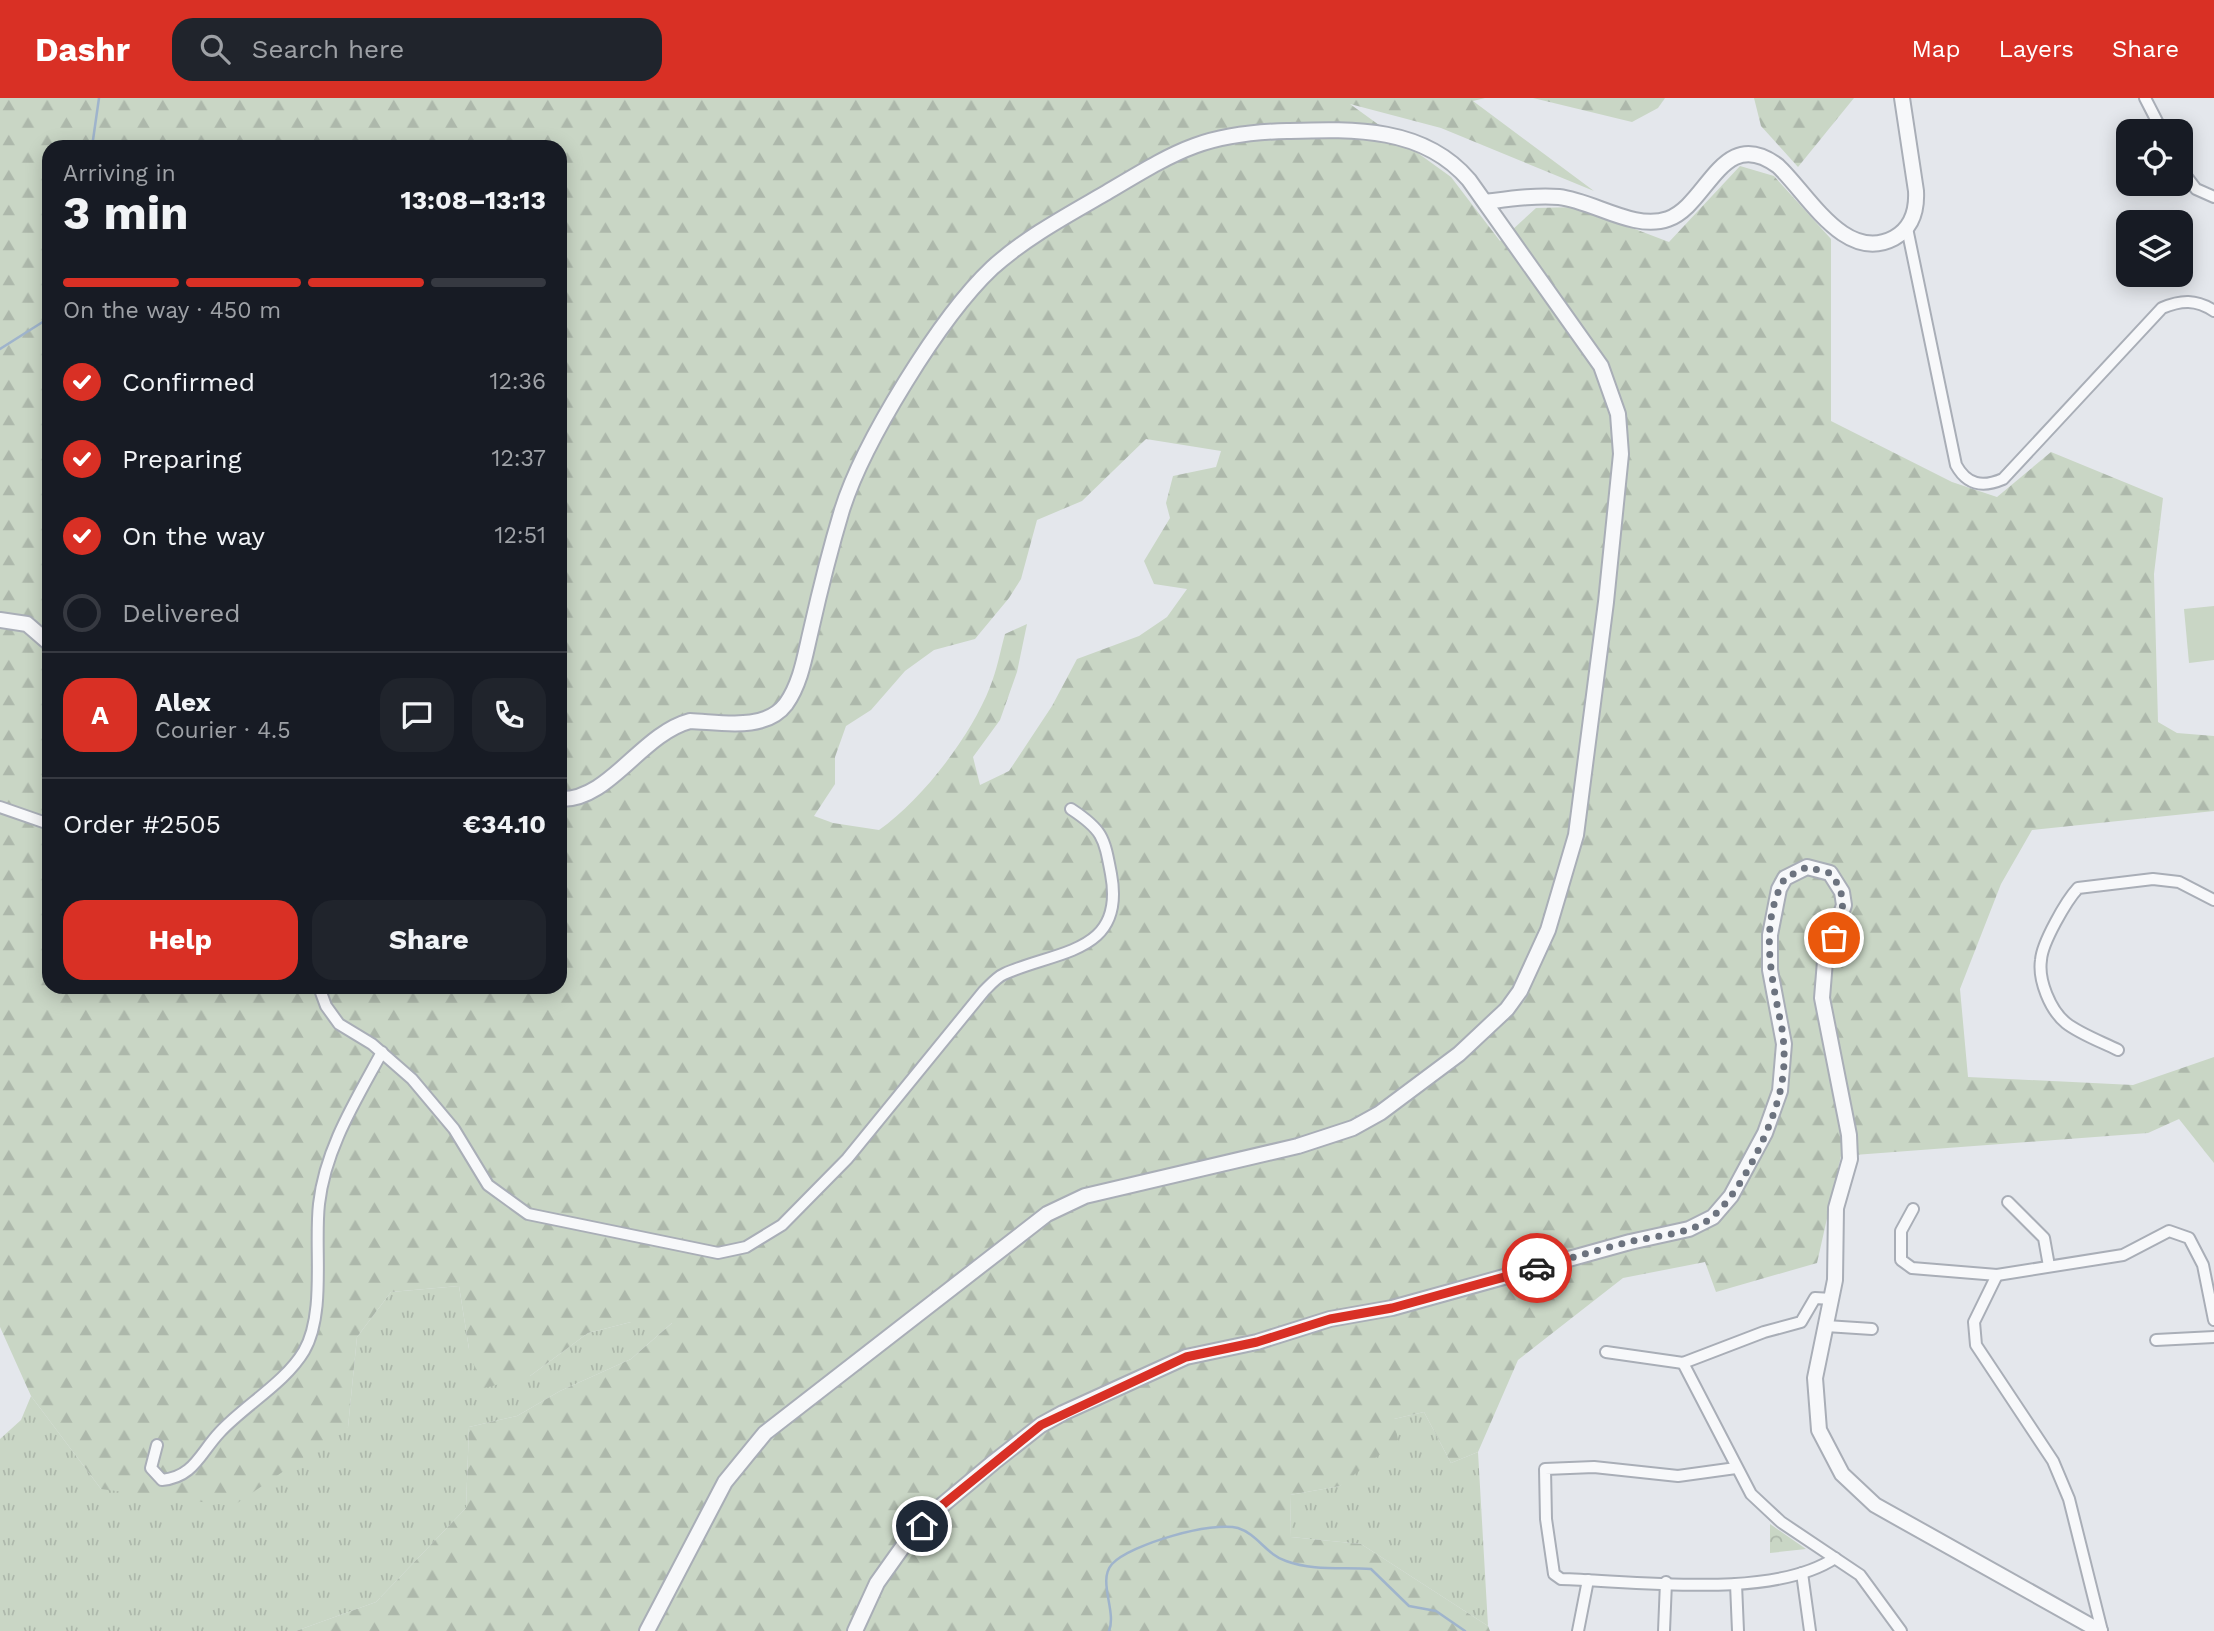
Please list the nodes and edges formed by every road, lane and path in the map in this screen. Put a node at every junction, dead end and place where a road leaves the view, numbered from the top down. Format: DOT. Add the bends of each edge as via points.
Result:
graph roads {
  1 [pos="1902,98"];
  2 [pos="2145,98"];
  3 [pos="2156,119"];
  4 [pos="2193,185"];
  5 [pos="2214,197"];
  6 [pos="1485,202"];
  7 [pos="1907,228"];
  8 [pos="2214,311"];
  9 [pos="0,620"];
  10 [pos="42,637"];
  11 [pos="567,798"];
  12 [pos="0,807"];
  13 [pos="1072,809"];
  14 [pos="42,822"];
  15 [pos="2214,900"];
  16 [pos="322,994"];
  17 [pos="2118,1050"];
  18 [pos="382,1052"];
  19 [pos="2008,1202"];
  20 [pos="1913,1209"];
  21 [pos="2049,1266"];
  22 [pos="1997,1275"];
  23 [pos="1832,1299"];
  24 [pos="2214,1320"];
  25 [pos="1826,1326"];
  26 [pos="1872,1329"];
  27 [pos="2214,1337"];
  28 [pos="2156,1340"];
  29 [pos="1606,1352"];
  30 [pos="1683,1363"];
  31 [pos="157,1446"];
  32 [pos="1737,1468"];
  33 [pos="1835,1558"];
  34 [pos="1802,1573"];
  35 [pos="1588,1580"];
  36 [pos="1666,1582"];
  37 [pos="1736,1584"];
  38 [pos="647,1631"];
  39 [pos="855,1631"];
  40 [pos="1578,1631"];
  41 [pos="1664,1631"];
  42 [pos="1738,1631"];
  43 [pos="1810,1631"];
  44 [pos="1901,1631"];
  45 [pos="2101,1631"];
  1 -- 7 [label="street" via="1916,191"];
  2 -- 3 [label="street"];
  4 -- 5 [label="street"];
  6 -- 7 [label="street" via="1558,197 1656,222 1686,209 1724,164 1752,155 1778,166 1840,232 1855,241 1878,243"];
  6 -- 11 [label="street" via="1451,161 1411,139 1335,130 1237,133 1174,153 1056,222 1014,250 976,284 945,323 876,437 841,512 797,682 785,705 771,717 751,723 681,723 649,743 591,793"];
  6 -- 38 [label="street" via="1601,366 1620,429 1606,603 1576,835 1559,899 1520,991 1468,1048 1353,1128 1298,1146 1085,1196 1047,1214 765,1433 725,1482"];
  7 -- 8 [label="street" via="1956,465 1962,476 1974,483 1987,486 2003,479 2162,308 2195,301"];
  9 -- 10 [label="street" via="27,624"];
  12 -- 14 [label="street"];
  13 -- 18 [label="street" via="1096,825 1104,838 1114,893 1106,928 1084,945 1048,961 1002,974 847,1159 782,1225 746,1247 718,1252 528,1214 488,1185 454,1129"];
  15 -- 17 [label="street" via="2179,882 2152,879 2078,888 2068,899 2040,958 2042,980 2052,1007 2066,1023"];
  16 -- 18 [label="street" via="339,1024"];
  18 -- 31 [label="street" via="338,1133 319,1201 316,1312 305,1350 286,1373 217,1434 195,1466 177,1479 162,1480 152,1468"];
  19 -- 21 [label="street" via="2044,1238"];
  20 -- 22 [label="street" via="1901,1231 1901,1260 1912,1268"];
  21 -- 22 [label="street"];
  21 -- 24 [label="street" via="2123,1255 2169,1231 2189,1238 2203,1265"];
  22 -- 45 [label="street" via="1974,1322 1976,1345 2053,1461 2069,1499"];
  23 -- 25 [label="street"];
  23 -- 30 [label="street" via="1815,1298 1801,1322"];
  23 -- 39 [label="street" via="1836,1208 1850,1159 1825,1022 1822,975 1844,905 1830,873 1807,867 1785,878 1769,935 1770,970 1784,1044 1780,1091 1765,1133 1731,1196 1713,1217 1689,1229 1392,1308 1330,1319 1257,1342 1186,1357 1063,1413 1041,1425 940,1507 877,1583"];
  25 -- 26 [label="street"];
  25 -- 45 [label="street" via="1815,1378 1815,1404 1819,1430 1842,1474 1875,1505"];
  27 -- 28 [label="street"];
  29 -- 30 [label="street"];
  30 -- 32 [label="street"];
  32 -- 33 [label="street" via="1751,1494 1781,1522"];
  32 -- 35 [label="street" via="1678,1476 1594,1467 1545,1469 1554,1574"];
  33 -- 34 [label="street"];
  33 -- 44 [label="street" via="1868,1585"];
  34 -- 37 [label="street"];
  34 -- 43 [label="street"];
  35 -- 36 [label="street"];
  35 -- 40 [label="street"];
  36 -- 37 [label="street"];
  36 -- 41 [label="street"];
  37 -- 42 [label="street"];
}
